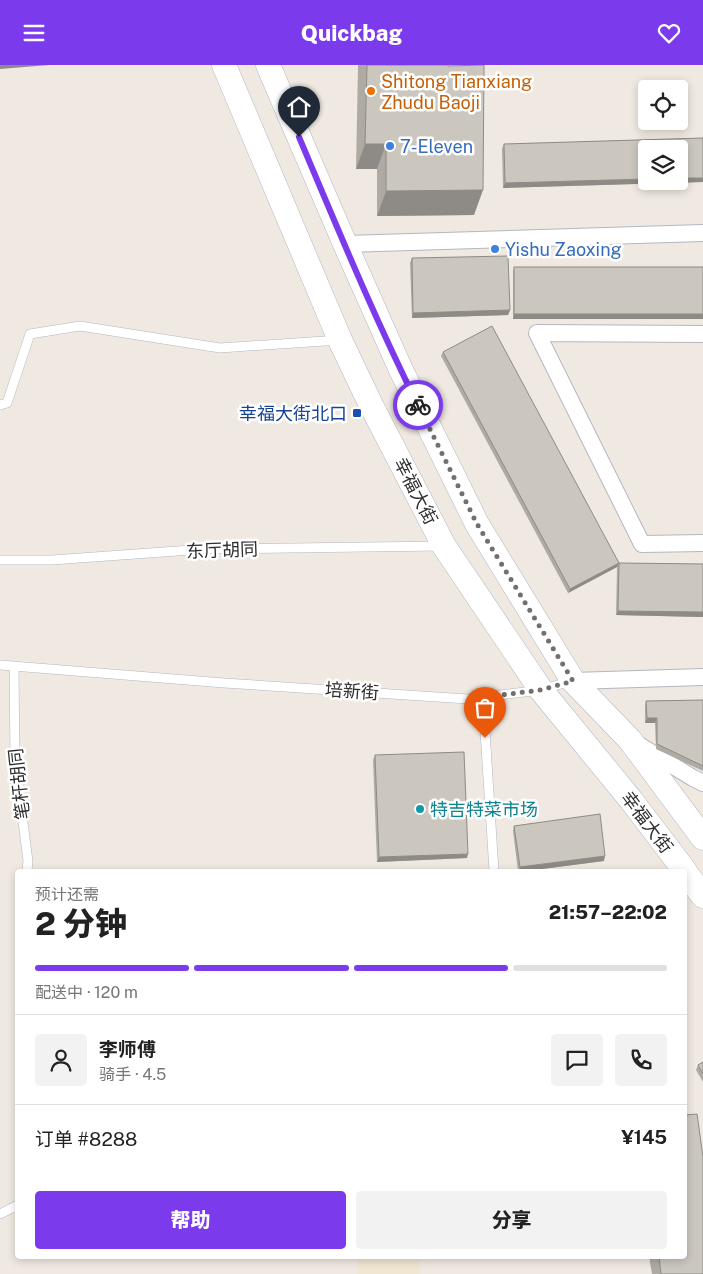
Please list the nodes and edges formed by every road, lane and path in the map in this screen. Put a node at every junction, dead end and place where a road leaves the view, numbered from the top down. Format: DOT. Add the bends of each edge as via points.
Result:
graph roads {
  1 [pos="224,65"];
  2 [pos="268,65"];
  3 [pos="703,233"];
  4 [pos="344,244"];
  5 [pos="703,334"];
  6 [pos="340,340"];
  7 [pos="0,405"];
  8 [pos="703,543"];
  9 [pos="444,546"];
  10 [pos="0,560"];
  11 [pos="0,665"];
  12 [pos="14,667"];
  13 [pos="703,677"];
  14 [pos="573,681"];
  15 [pos="541,690"];
  16 [pos="482,700"];
  17 [pos="630,740"];
  18 [pos="703,783"];
  19 [pos="703,838"];
  20 [pos="27,869"];
  21 [pos="494,869"];
  22 [pos="683,869"];
  23 [pos="687,875"];
  24 [pos="703,896"];
  25 [pos="15,1206"];
  26 [pos="0,1214"];
  1 -- 6 [label="main road, 幸福大街"];
  2 -- 4 [label="main road, 幸福大街"];
  3 -- 4 [label="street"];
  4 -- 14 [label="main road, 幸福大街" via="401,370 477,524"];
  5 -- 8 [label="street" via="536,333 642,544"];
  6 -- 7 [label="lane" via="220,348 80,326 30,334 7,403"];
  6 -- 9 [label="main road, 幸福大街"];
  9 -- 10 [label="lane, 东厅胡同" via="205,549 52,560"];
  9 -- 15 [label="main road, 幸福大街"];
  11 -- 12 [label="lane, 培新街"];
  12 -- 16 [label="lane, 培新街"];
  12 -- 20 [label="lane, 笔杆胡同" via="15,760"];
  13 -- 14 [label="street, 培新街"];
  14 -- 15 [label="lane, 培新街"];
  14 -- 17 [label="main road, 幸福大街"];
  15 -- 16 [label="lane, 培新街"];
  15 -- 22 [label="main road, 幸福大街"];
  16 -- 21 [label="lane"];
  17 -- 18 [label="street"];
  17 -- 19 [label="main road, 幸福大街"];
  23 -- 24 [label="main road, 幸福大街"];
  25 -- 26 [label="lane"];
}
